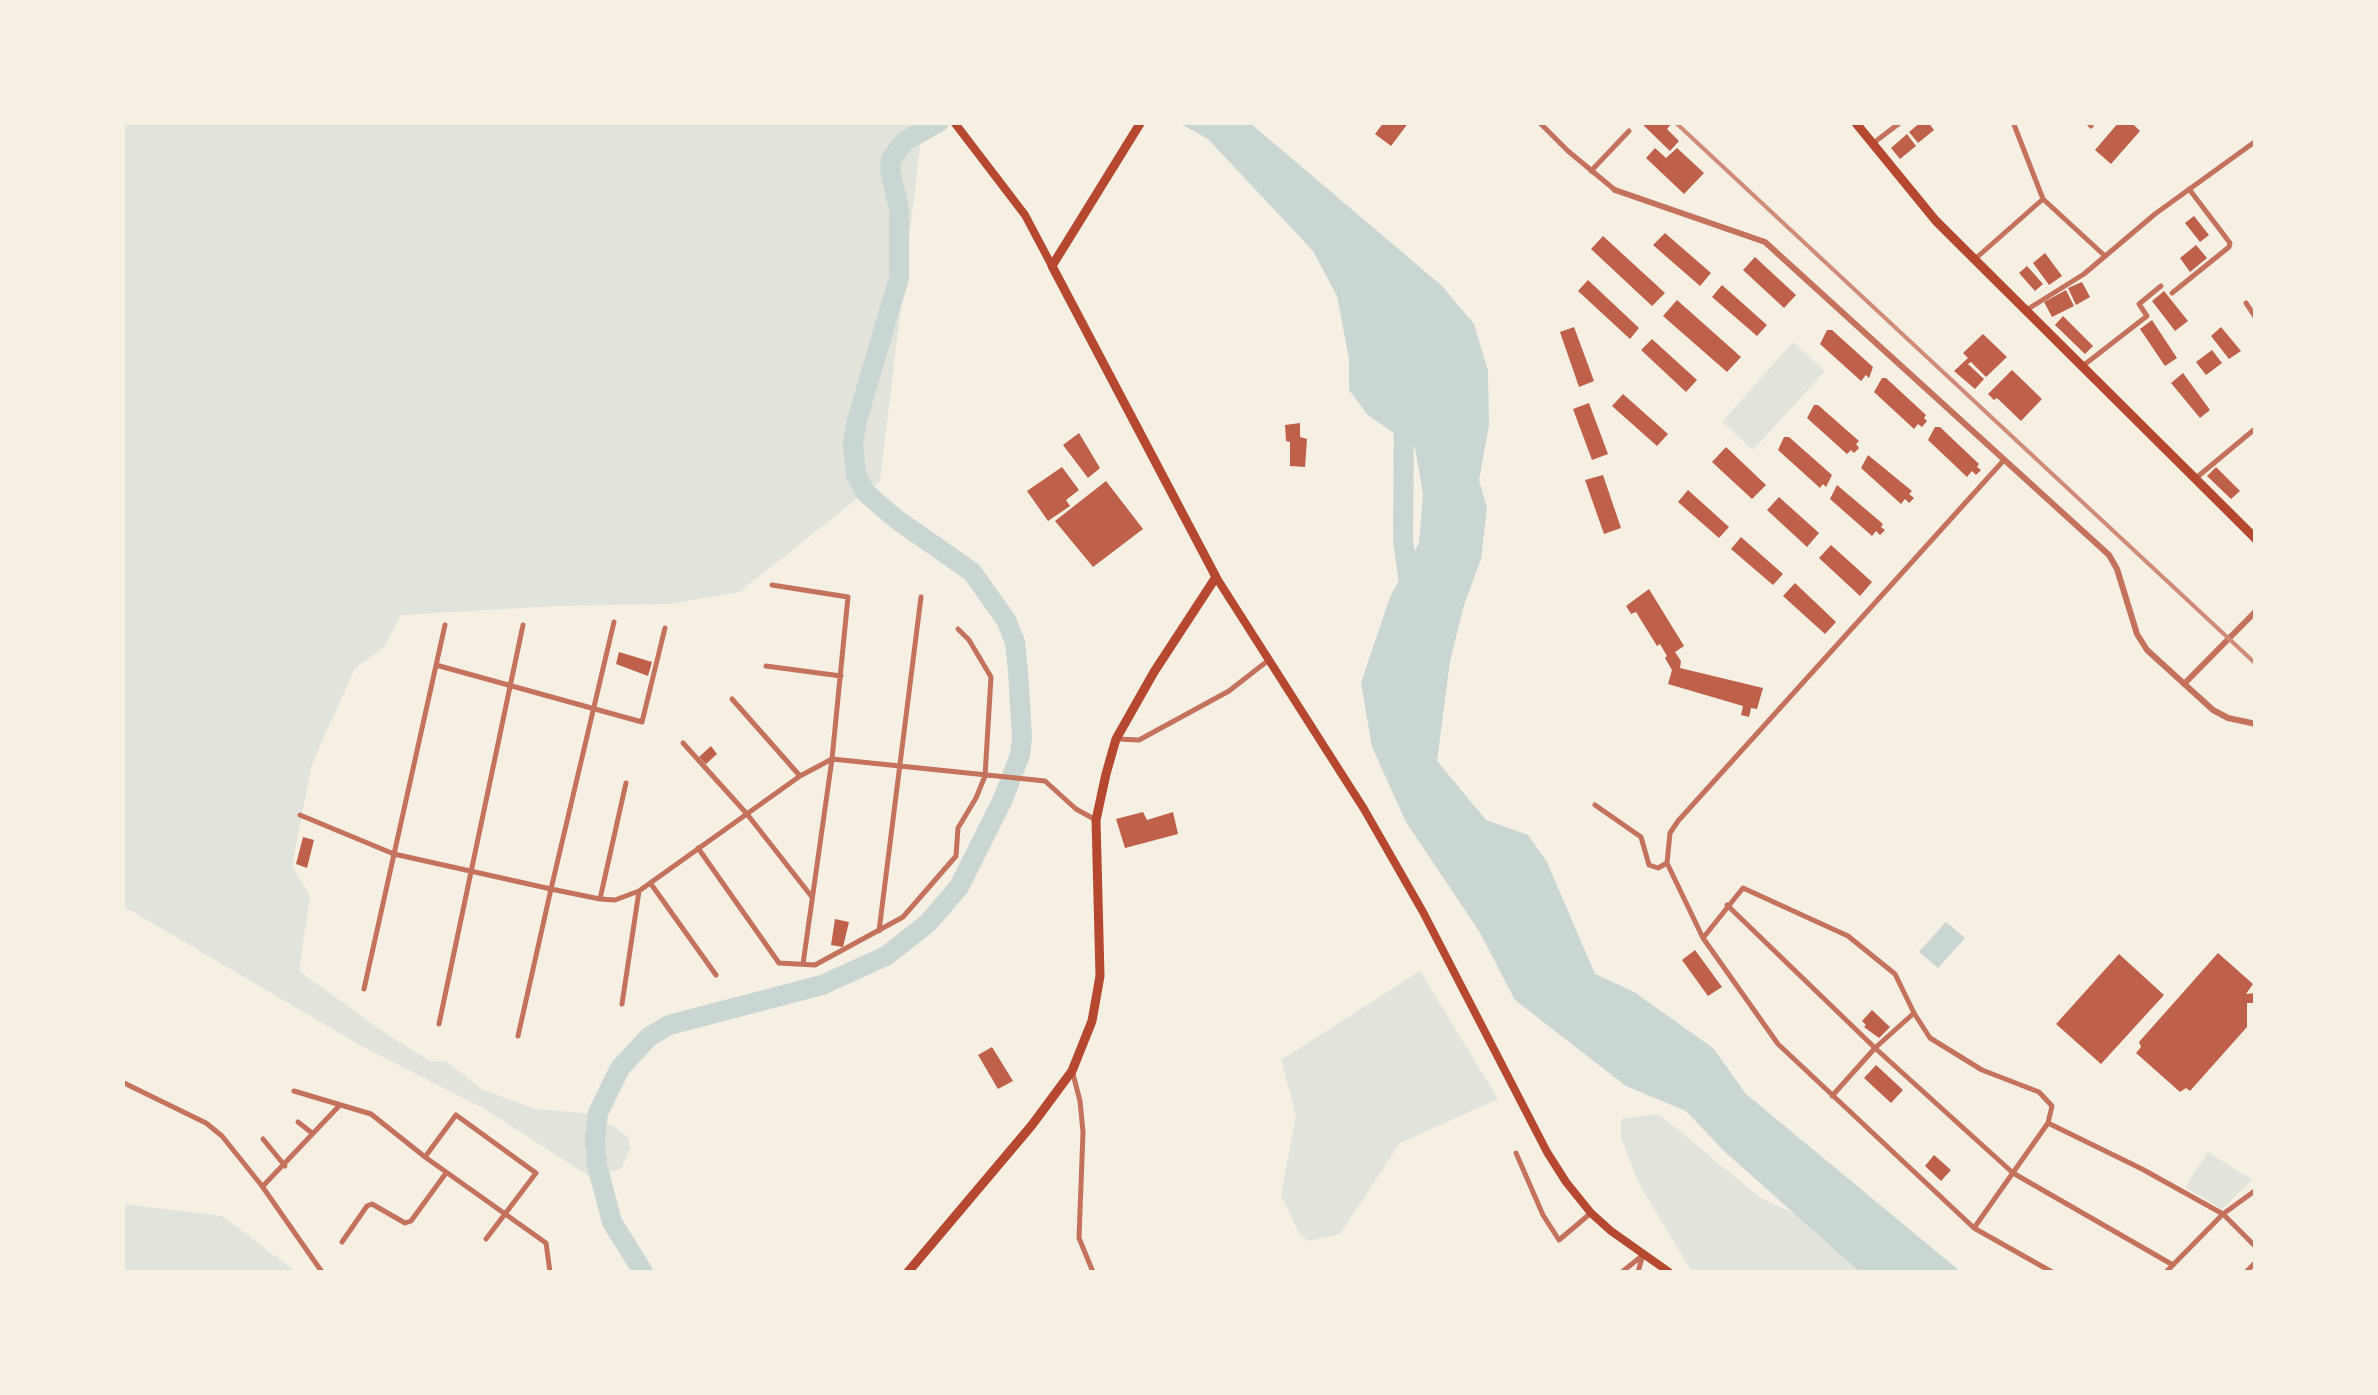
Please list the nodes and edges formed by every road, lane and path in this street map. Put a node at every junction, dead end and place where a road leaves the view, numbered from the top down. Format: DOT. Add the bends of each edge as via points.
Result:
graph roads {
  1 [pos="954,122"];
  2 [pos="1141,122"];
  3 [pos="1539,122"];
  4 [pos="1855,122"];
  5 [pos="1901,122"];
  6 [pos="2013,122"];
  7 [pos="1629,131"];
  8 [pos="2256,140"];
  9 [pos="1872,144"];
  10 [pos="1591,171"];
  11 [pos="2189,189"];
  12 [pos="1615,190"];
  13 [pos="2042,199"];
  14 [pos="2105,256"];
  15 [pos="1974,260"];
  16 [pos="1052,266"];
  17 [pos="2161,286"];
  18 [pos="2172,293"];
  19 [pos="2246,303"];
  20 [pos="2026,311"];
  21 [pos="2256,318"];
  22 [pos="2081,366"];
  23 [pos="2256,428"];
  24 [pos="2004,460"];
  25 [pos="2194,480"];
  26 [pos="2256,539"];
  27 [pos="1216,576"];
  28 [pos="772,585"];
  29 [pos="922,597"];
  30 [pos="2256,611"];
  31 [pos="614,622"];
  32 [pos="445,625"];
  33 [pos="523,626"];
  34 [pos="666,628"];
  35 [pos="958,629"];
  36 [pos="1270,659"];
  37 [pos="436,666"];
  38 [pos="766,666"];
  39 [pos="841,676"];
  40 [pos="511,684"];
  41 [pos="2184,684"];
  42 [pos="732,698"];
  43 [pos="594,710"];
  44 [pos="2256,724"];
  45 [pos="1116,739"];
  46 [pos="683,744"];
  47 [pos="832,759"];
  48 [pos="898,767"];
  49 [pos="988,775"];
  50 [pos="800,776"];
  51 [pos="626,784"];
  52 [pos="1595,805"];
  53 [pos="747,814"];
  54 [pos="300,815"];
  55 [pos="1096,820"];
  56 [pos="698,848"];
  57 [pos="394,854"];
  58 [pos="1667,863"];
  59 [pos="471,873"];
  60 [pos="651,884"];
  61 [pos="551,889"];
  62 [pos="639,891"];
  63 [pos="812,897"];
  64 [pos="600,900"];
  65 [pos="1727,905"];
  66 [pos="879,931"];
  67 [pos="1702,938"];
  68 [pos="802,964"];
  69 [pos="716,975"];
  70 [pos="364,989"];
  71 [pos="622,1004"];
  72 [pos="1914,1013"];
  73 [pos="439,1024"];
  74 [pos="518,1036"];
  75 [pos="1875,1048"];
  76 [pos="1072,1071"];
  77 [pos="122,1082"];
  78 [pos="294,1091"];
  79 [pos="1832,1096"];
  80 [pos="340,1105"];
  81 [pos="298,1122"];
  82 [pos="2048,1123"];
  83 [pos="312,1133"];
  84 [pos="263,1139"];
  85 [pos="1516,1152"];
  86 [pos="425,1157"];
  87 [pos="285,1166"];
  88 [pos="446,1173"];
  89 [pos="2013,1174"];
  90 [pos="262,1186"];
  91 [pos="2256,1190"];
  92 [pos="1591,1214"];
  93 [pos="2223,1214"];
  94 [pos="504,1215"];
  95 [pos="1974,1228"];
  96 [pos="486,1239"];
  97 [pos="342,1242"];
  98 [pos="2256,1247"];
  99 [pos="1643,1255"];
  100 [pos="2256,1262"];
  101 [pos="2174,1265"];
  102 [pos="322,1272"];
  103 [pos="550,1272"];
  104 [pos="908,1272"];
  105 [pos="1092,1272"];
  106 [pos="1622,1272"];
  107 [pos="1638,1272"];
  108 [pos="1669,1272"];
  109 [pos="2052,1272"];
  110 [pos="2166,1272"];
  111 [pos="2246,1272"];
  1 -- 16 [label="main road" via="1025,216"];
  2 -- 16 [label="highway"];
  3 -- 10 [label="street"];
  4 -- 9 [label="highway"];
  5 -- 9 [label="street"];
  6 -- 13 [label="street"];
  7 -- 10 [label="street"];
  8 -- 11 [label="street"];
  9 -- 15 [label="highway"];
  10 -- 12 [label="street"];
  11 -- 14 [label="street"];
  11 -- 18 [label="street" via="2230,247"];
  12 -- 24 [label="street" via="1765,242"];
  13 -- 14 [label="street"];
  13 -- 15 [label="street"];
  14 -- 20 [label="street"];
  15 -- 20 [label="highway"];
  16 -- 27 [label="highway"];
  17 -- 22 [label="street" via="2138,304 2147,316"];
  19 -- 21 [label="street"];
  20 -- 22 [label="highway"];
  22 -- 25 [label="highway"];
  23 -- 25 [label="street"];
  24 -- 41 [label="street" via="2109,556 2137,634"];
  24 -- 58 [label="street" via="1678,822"];
  25 -- 26 [label="highway"];
  27 -- 36 [label="main road"];
  27 -- 45 [label="highway"];
  28 -- 39 [label="street" via="848,597"];
  29 -- 48 [label="street"];
  30 -- 41 [label="street"];
  31 -- 43 [label="street"];
  32 -- 37 [label="street"];
  33 -- 40 [label="street"];
  34 -- 43 [label="street" via="642,722"];
  35 -- 49 [label="street" via="991,678"];
  36 -- 45 [label="street" via="1229,691 1139,740"];
  36 -- 92 [label="main road" via="1423,912 1547,1152"];
  37 -- 40 [label="street"];
  37 -- 57 [label="street"];
  38 -- 39 [label="street"];
  39 -- 47 [label="street"];
  40 -- 43 [label="street"];
  40 -- 59 [label="street"];
  41 -- 44 [label="street" via="2213,710"];
  42 -- 50 [label="street"];
  43 -- 61 [label="street"];
  45 -- 55 [label="highway"];
  46 -- 53 [label="street"];
  47 -- 48 [label="street"];
  47 -- 50 [label="street"];
  47 -- 63 [label="street"];
  48 -- 49 [label="street"];
  48 -- 66 [label="street"];
  49 -- 55 [label="street" via="1045,780"];
  49 -- 66 [label="street" via="958,828 956,856 903,917"];
  50 -- 53 [label="street"];
  51 -- 64 [label="street"];
  52 -- 58 [label="street" via="1641,837 1649,865"];
  53 -- 56 [label="street"];
  53 -- 63 [label="street"];
  54 -- 57 [label="street"];
  55 -- 76 [label="highway" via="1100,976 1092,1021"];
  56 -- 60 [label="street"];
  56 -- 68 [label="street" via="779,963"];
  57 -- 59 [label="street"];
  57 -- 70 [label="street"];
  58 -- 67 [label="street"];
  59 -- 61 [label="street"];
  59 -- 73 [label="street"];
  60 -- 62 [label="street"];
  60 -- 69 [label="street"];
  61 -- 64 [label="street"];
  61 -- 74 [label="street"];
  62 -- 64 [label="street"];
  62 -- 71 [label="street"];
  63 -- 68 [label="street"];
  65 -- 67 [label="street"];
  65 -- 72 [label="street" via="1743,888 1848,936 1895,974"];
  65 -- 75 [label="street"];
  66 -- 68 [label="street" via="815,964"];
  67 -- 79 [label="street" via="1778,1044"];
  72 -- 75 [label="street"];
  72 -- 82 [label="street" via="1930,1038 1982,1070 2038,1092 2052,1106"];
  75 -- 79 [label="street"];
  75 -- 89 [label="street"];
  76 -- 104 [label="highway"];
  76 -- 105 [label="street" via="1083,1132 1080,1238"];
  77 -- 90 [label="street" via="206,1123"];
  78 -- 80 [label="street"];
  79 -- 95 [label="street"];
  80 -- 83 [label="street"];
  80 -- 86 [label="street" via="371,1114"];
  81 -- 83 [label="street"];
  82 -- 89 [label="street"];
  82 -- 93 [label="street"];
  83 -- 87 [label="street"];
  84 -- 87 [label="street"];
  85 -- 92 [label="street" via="1559,1240"];
  86 -- 88 [label="street"];
  86 -- 94 [label="street" via="456,1115 536,1172"];
  87 -- 90 [label="street"];
  88 -- 94 [label="street"];
  88 -- 97 [label="street" via="411,1221 372,1204"];
  89 -- 95 [label="street"];
  89 -- 101 [label="street"];
  90 -- 102 [label="street"];
  91 -- 93 [label="street"];
  92 -- 99 [label="main road"];
  93 -- 98 [label="street"];
  93 -- 101 [label="street"];
  94 -- 96 [label="street"];
  94 -- 103 [label="street" via="546,1243"];
  95 -- 109 [label="street"];
  99 -- 106 [label="street"];
  99 -- 107 [label="street"];
  99 -- 108 [label="main road"];
  100 -- 111 [label="street"];
  101 -- 110 [label="street"];
}
